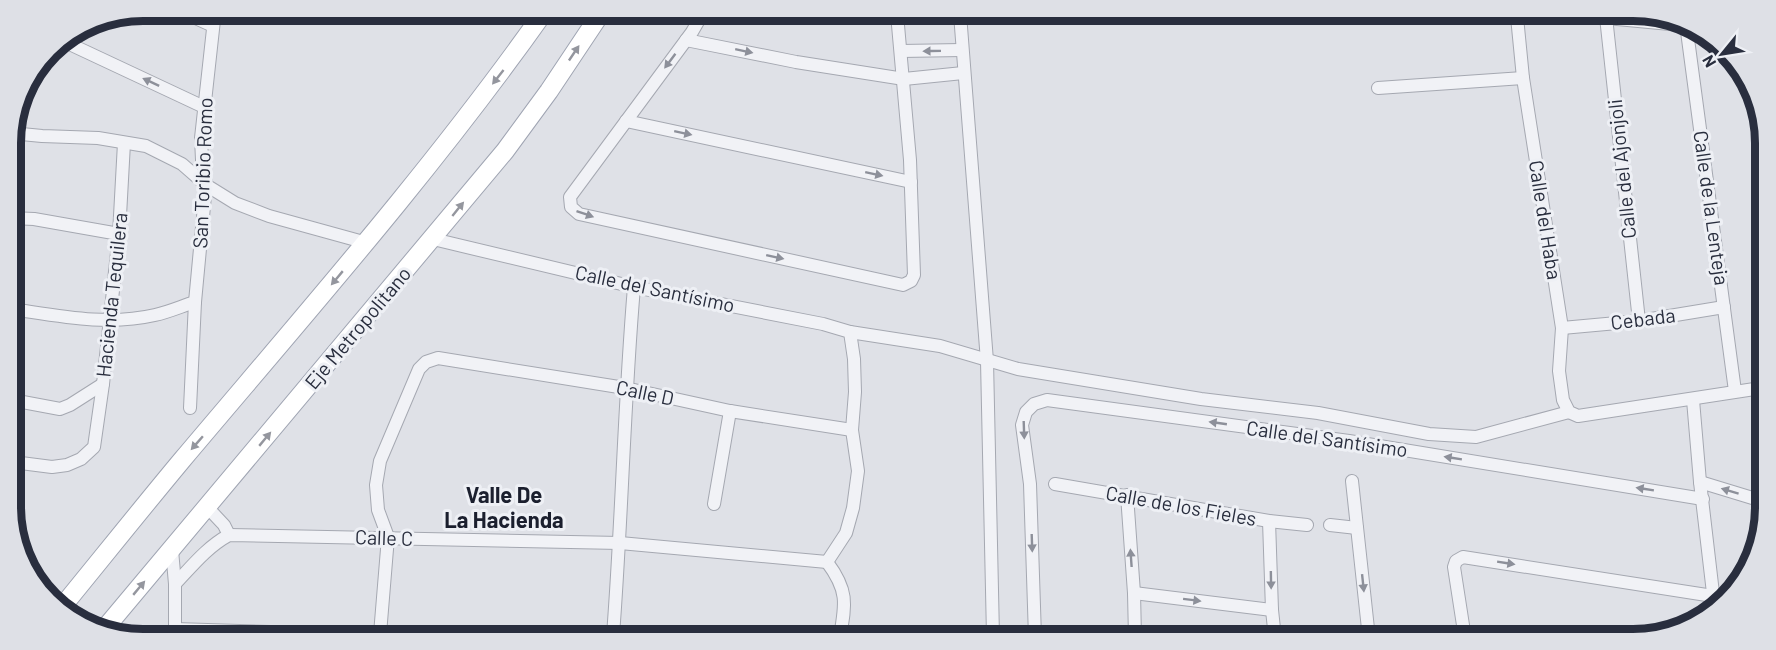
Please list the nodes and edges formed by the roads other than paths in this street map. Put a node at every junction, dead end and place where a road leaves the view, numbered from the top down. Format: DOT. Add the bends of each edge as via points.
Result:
graph roads {
  1 [pos="202,21"];
  2 [pos="214,21"];
  3 [pos="538,21"];
  4 [pos="596,21"];
  5 [pos="698,21"];
  6 [pos="898,21"];
  7 [pos="960,21"];
  8 [pos="1518,21"];
  9 [pos="1606,21"];
  10 [pos="213,26"];
  11 [pos="1687,34"];
  12 [pos="686,40"];
  13 [pos="71,44"];
  14 [pos="962,50"];
  15 [pos="901,51"];
  16 [pos="963,73"];
  17 [pos="1523,78"];
  18 [pos="904,79"];
  19 [pos="1378,88"];
  20 [pos="204,107"];
  21 [pos="626,121"];
  22 [pos="21,133"];
  23 [pos="124,143"];
  24 [pos="911,182"];
  25 [pos="206,184"];
  26 [pos="21,218"];
  27 [pos="119,234"];
  28 [pos="433,239"];
  29 [pos="367,243"];
  30 [pos="634,287"];
  31 [pos="195,302"];
  32 [pos="1724,307"];
  33 [pos="21,310"];
  34 [pos="109,321"];
  35 [pos="1639,321"];
  36 [pos="1562,328"];
  37 [pos="850,332"];
  38 [pos="987,361"];
  39 [pos="103,384"];
  40 [pos="626,388"];
  41 [pos="1755,389"];
  42 [pos="1736,391"];
  43 [pos="1693,399"];
  44 [pos="21,402"];
  45 [pos="190,408"];
  46 [pos="729,411"];
  47 [pos="1573,414"];
  48 [pos="852,429"];
  49 [pos="21,463"];
  50 [pos="1352,481"];
  51 [pos="1700,482"];
  52 [pos="1055,484"];
  53 [pos="1127,495"];
  54 [pos="1703,499"];
  55 [pos="1755,499"];
  56 [pos="714,504"];
  57 [pos="207,507"];
  58 [pos="1269,522"];
  59 [pos="1307,525"];
  60 [pos="1330,525"];
  61 [pos="1357,528"];
  62 [pos="229,535"];
  63 [pos="388,537"];
  64 [pos="620,543"];
  65 [pos="171,550"];
  66 [pos="827,562"];
  67 [pos="176,584"];
  68 [pos="1134,593"];
  69 [pos="1713,596"];
  70 [pos="66,602"];
  71 [pos="1272,610"];
  72 [pos="108,624"];
  73 [pos="175,629"];
  74 [pos="380,629"];
  75 [pos="613,629"];
  76 [pos="841,629"];
  77 [pos="993,629"];
  78 [pos="1035,629"];
  79 [pos="1134,629"];
  80 [pos="1274,629"];
  81 [pos="1368,629"];
  82 [pos="1464,629"];
  1 -- 10 [label="street"];
  2 -- 10 [label="street, San Toribio Romo"];
  3 -- 29 [label="main road, one-way"];
  28 -- 4 [label="main road, Eje Metropolitano, one-way" via="505,151"];
  5 -- 12 [label="street"];
  6 -- 15 [label="street"];
  7 -- 14 [label="street"];
  8 -- 17 [label="street, Calle del Haba"];
  9 -- 35 [label="street, Calle del Ajonjoli"];
  10 -- 20 [label="street, San Toribio Romo"];
  11 -- 32 [label="street, Calle de la Lenteja"];
  12 -- 18 [label="street, one-way"];
  12 -- 21 [label="street, one-way"];
  20 -- 13 [label="street, one-way"];
  14 -- 15 [label="street, one-way"];
  14 -- 16 [label="street"];
  15 -- 18 [label="street"];
  16 -- 18 [label="street"];
  16 -- 38 [label="street"];
  17 -- 19 [label="street"];
  17 -- 36 [label="street, Calle del Haba"];
  18 -- 24 [label="street"];
  20 -- 25 [label="street, San Toribio Romo" via="201,138"];
  21 -- 24 [label="street, one-way"];
  21 -- 24 [label="street, one-way" via="570,197 571,207 579,214 903,285 914,275"];
  22 -- 23 [label="street"];
  23 -- 25 [label="street" via="146,147 182,164"];
  23 -- 27 [label="street, Hacienda Tequilera"];
  25 -- 29 [label="street" via="234,204"];
  25 -- 31 [label="street, San Toribio Romo"];
  26 -- 27 [label="street"];
  27 -- 34 [label="street, Hacienda Tequilera"];
  28 -- 30 [label="street, Calle del Santísimo"];
  57 -- 28 [label="main road, Eje Metropolitano, one-way"];
  29 -- 70 [label="main road, one-way"];
  30 -- 37 [label="street, Calle del Santísimo"];
  30 -- 40 [label="street"];
  31 -- 34 [label="street" via="157,315"];
  31 -- 45 [label="street, San Toribio Romo"];
  32 -- 35 [label="street, Cebada"];
  32 -- 42 [label="street, Calle de la Lenteja"];
  33 -- 34 [label="street"];
  34 -- 39 [label="street, Hacienda Tequilera"];
  35 -- 36 [label="street, Cebada"];
  36 -- 47 [label="street, Calle del Haba" via="1559,371 1563,400"];
  37 -- 38 [label="street, Calle del Santísimo" via="940,346"];
  37 -- 48 [label="street" via="855,392"];
  38 -- 47 [label="street, Calle del Santísimo" via="1429,434 1476,437"];
  38 -- 77 [label="street"];
  39 -- 44 [label="street" via="60,409"];
  39 -- 49 [label="street, Hacienda Tequilera" via="94,447 67,465"];
  40 -- 46 [label="street, Calle D"];
  40 -- 63 [label="street, Calle D" via="438,358 426,362 419,369 380,461 376,485 378,510"];
  40 -- 64 [label="street"];
  41 -- 42 [label="street, Calle del Santísimo"];
  42 -- 43 [label="street, Calle del Santísimo"];
  43 -- 47 [label="street, Calle del Santísimo"];
  43 -- 51 [label="street"];
  46 -- 48 [label="street, Calle D"];
  46 -- 56 [label="street"];
  48 -- 66 [label="street" via="858,471 854,508 846,533"];
  50 -- 61 [label="street"];
  51 -- 54 [label="street"];
  55 -- 51 [label="street, one-way"];
  52 -- 53 [label="street, Calle de los Fieles"];
  53 -- 58 [label="street, Calle de los Fieles"];
  68 -- 53 [label="street, one-way"];
  54 -- 69 [label="street"];
  54 -- 78 [label="street, Calle del Santísimo, one-way" via="1349,441 1047,400 1034,404 1022,425 1030,484"];
  57 -- 62 [label="street"];
  57 -- 65 [label="main road, Eje Metropolitano"];
  58 -- 59 [label="street, Calle de los Fieles"];
  58 -- 71 [label="street, one-way"];
  60 -- 61 [label="street"];
  61 -- 81 [label="street, one-way"];
  62 -- 63 [label="street, Calle C"];
  62 -- 67 [label="street" via="201,555"];
  63 -- 64 [label="street, Calle C"];
  63 -- 74 [label="street"];
  64 -- 66 [label="street, Calle C"];
  64 -- 75 [label="street"];
  65 -- 67 [label="street"];
  72 -- 65 [label="main road, Eje Metropolitano, one-way"];
  66 -- 76 [label="street" via="845,594"];
  67 -- 73 [label="street"];
  68 -- 71 [label="street, one-way"];
  68 -- 79 [label="street"];
  82 -- 69 [label="street, one-way" via="1454,567 1463,556"];
  71 -- 80 [label="street"];
}
